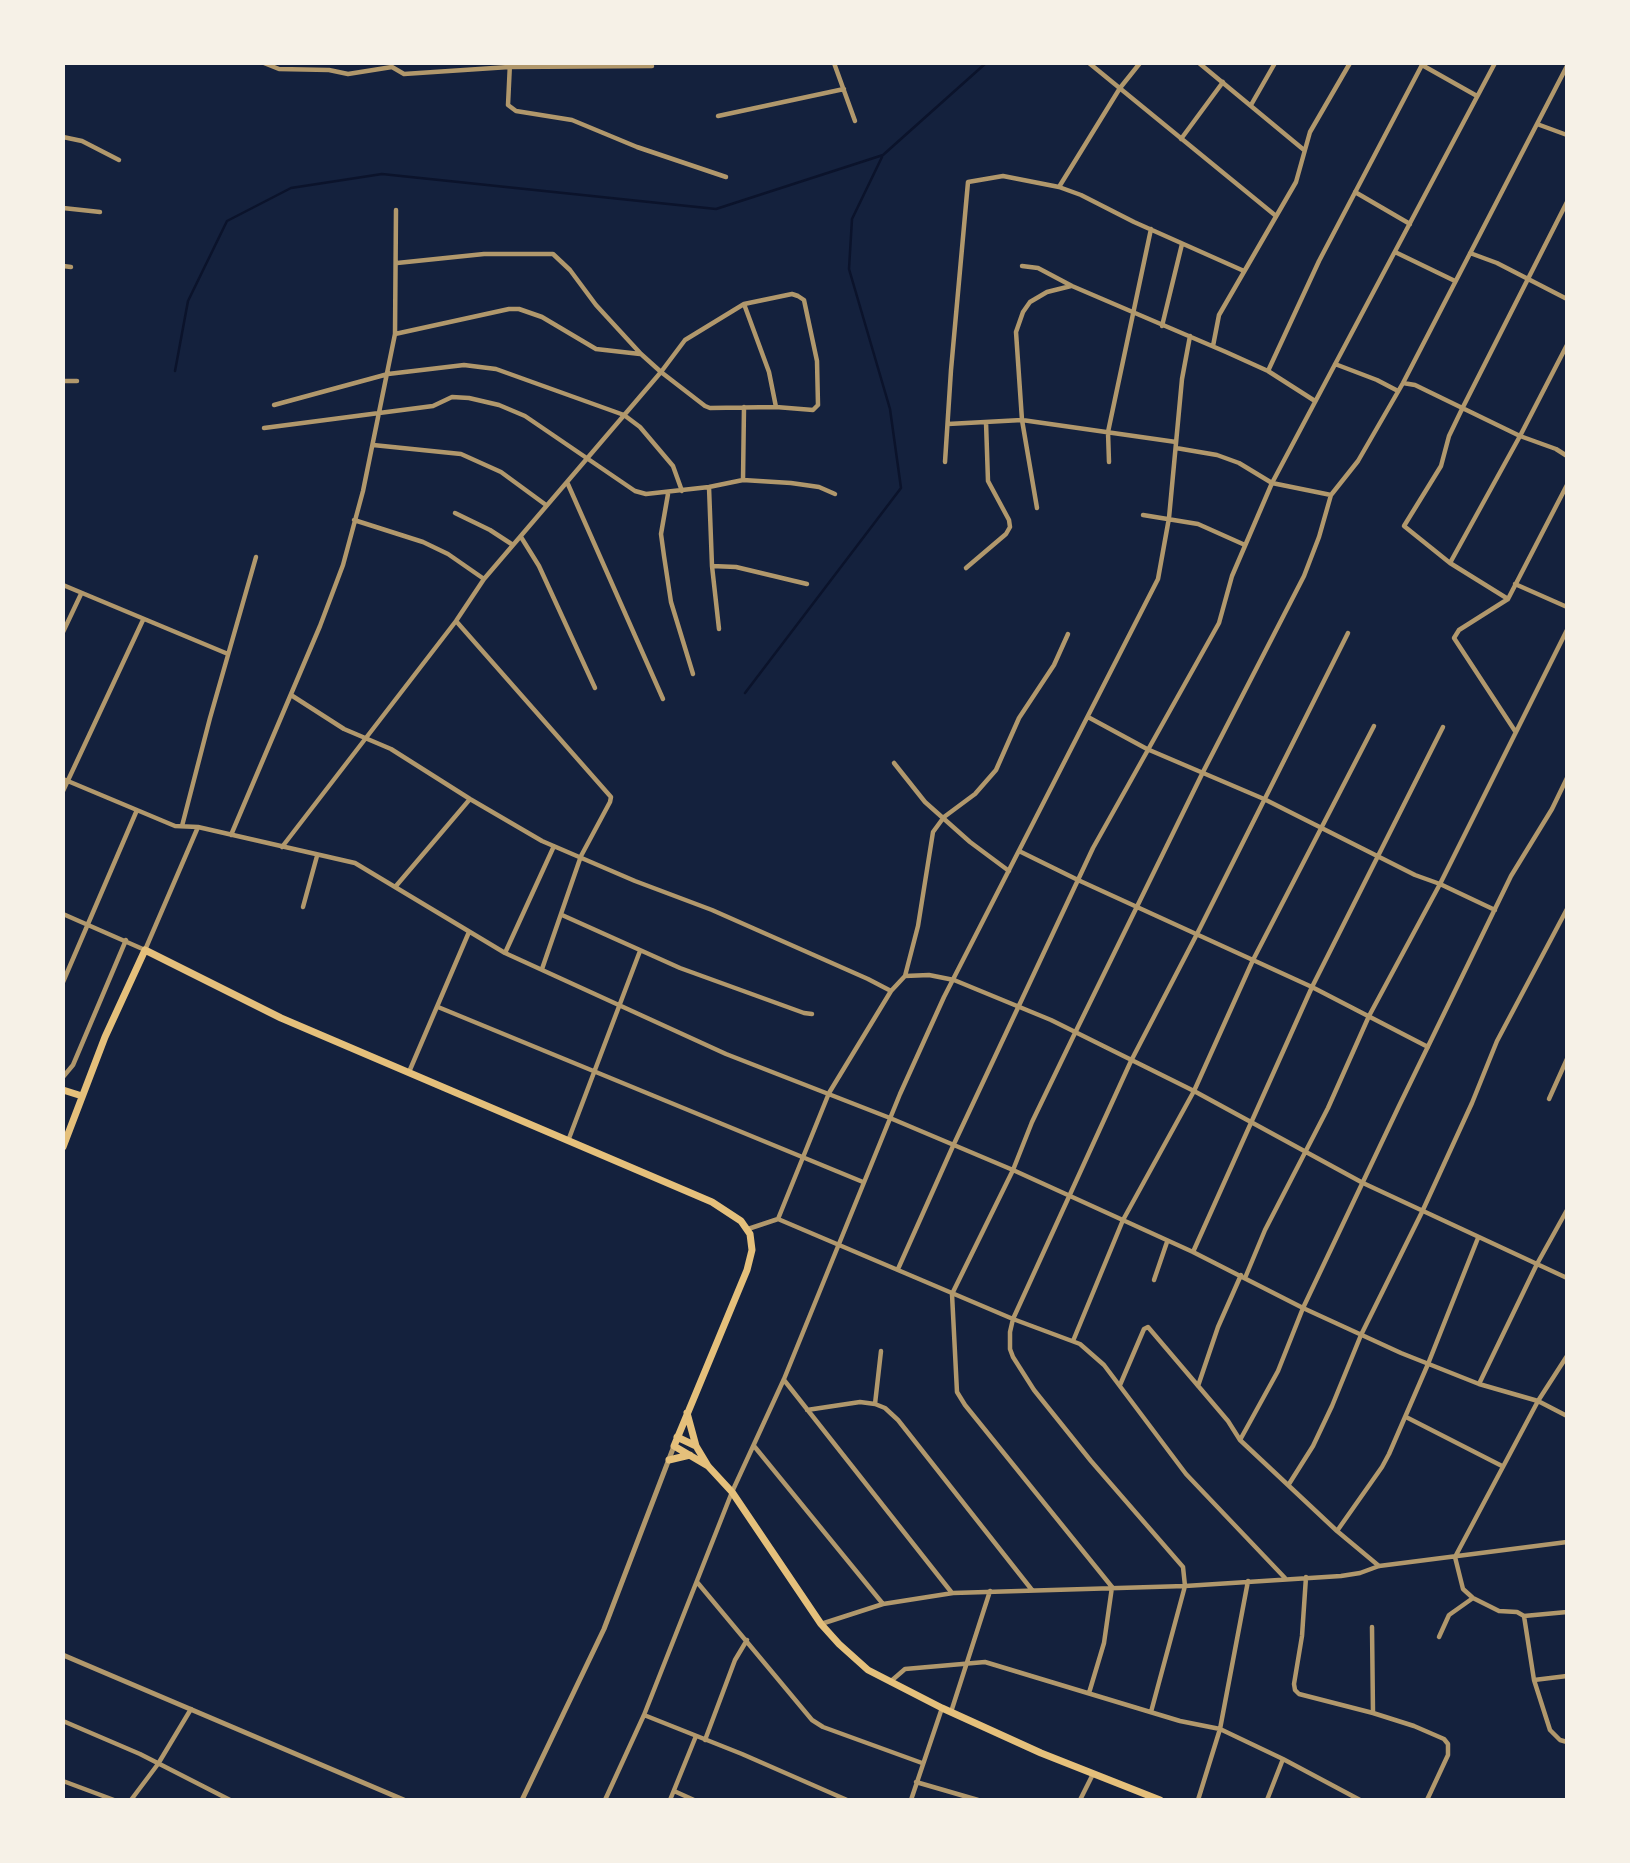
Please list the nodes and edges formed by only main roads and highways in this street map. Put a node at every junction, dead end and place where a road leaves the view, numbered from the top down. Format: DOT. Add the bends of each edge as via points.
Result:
graph roads {
  1 [pos="63,1090"];
  2 [pos="82,1096"];
  3 [pos="63,1147"];
  4 [pos="687,1412"];
  5 [pos="677,1437"];
  6 [pos="696,1446"];
  7 [pos="690,1455"];
  8 [pos="669,1460"];
  9 [pos="708,1466"];
  10 [pos="1160,1800"];
  1 -- 2 [label="main road"];
  2 -- 3 [label="main road"];
  2 -- 4 [label="main road" via="145,950 281,1018 732,1212 748,1229 751,1260"];
  4 -- 5 [label="main road"];
  4 -- 6 [label="main road"];
  5 -- 6 [label="main road"];
  5 -- 7 [label="main road" via="674,1446"];
  6 -- 9 [label="main road"];
  7 -- 8 [label="main road"];
  7 -- 9 [label="main road"];
  9 -- 10 [label="main road" via="732,1492 821,1623 855,1659 942,1709"];
}
